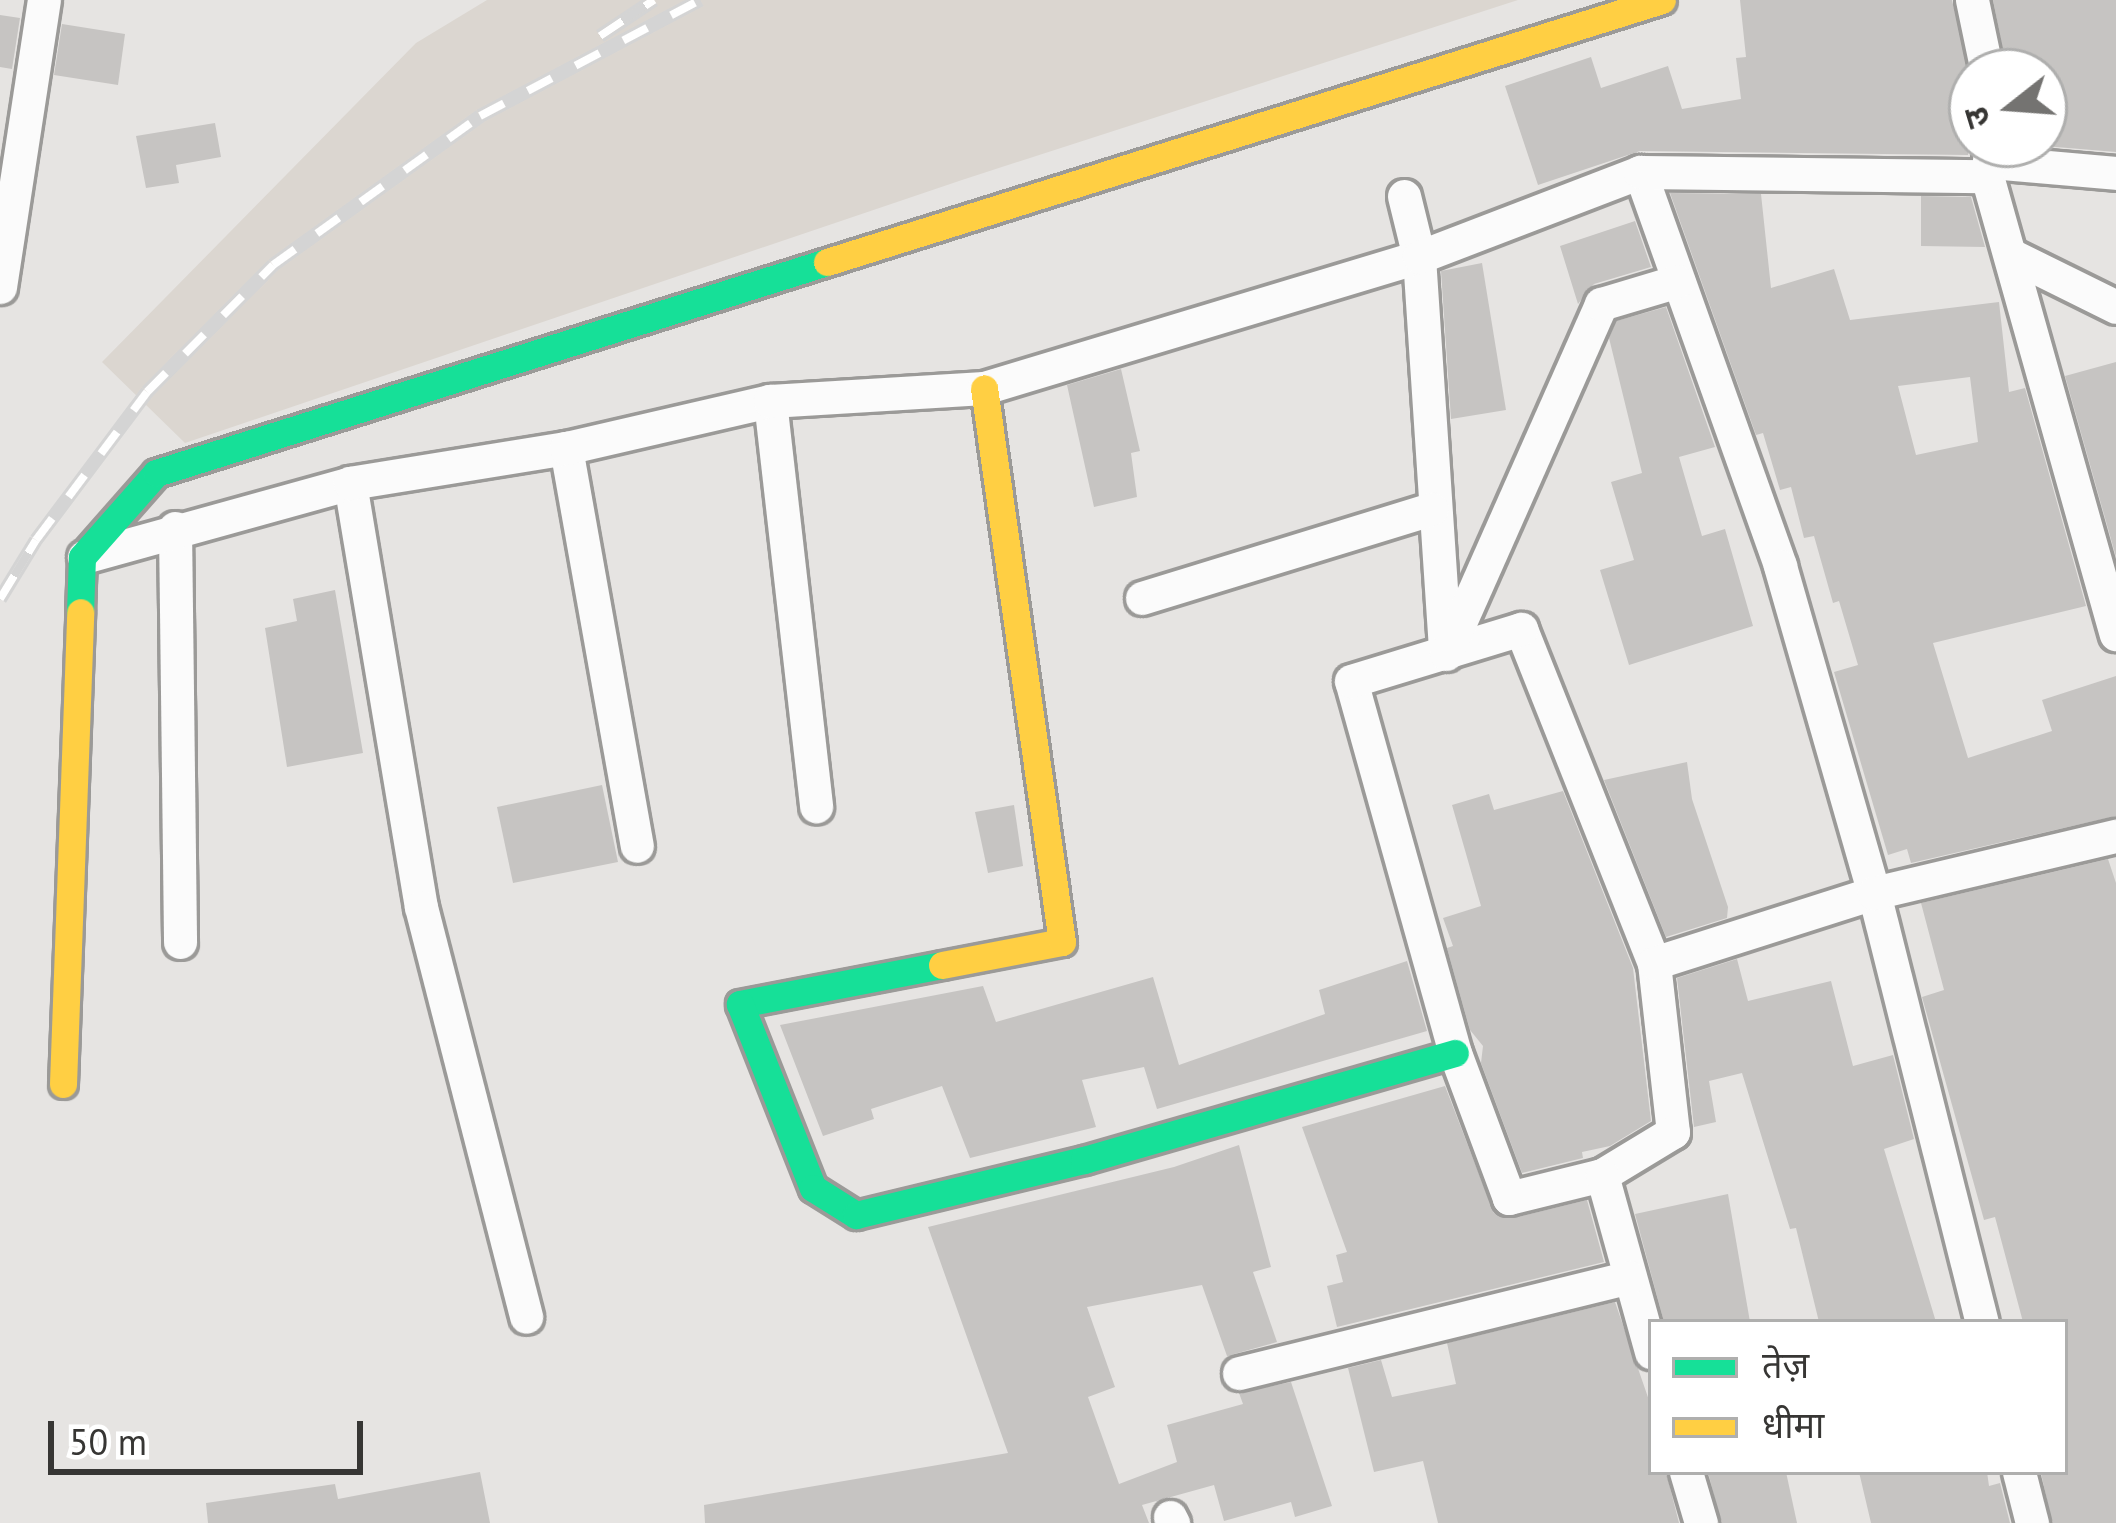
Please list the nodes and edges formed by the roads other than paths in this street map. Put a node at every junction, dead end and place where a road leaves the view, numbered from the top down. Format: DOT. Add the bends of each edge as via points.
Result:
graph roads {
  1 [pos="44,0"];
  2 [pos="1661,0"];
  3 [pos="1972,0"];
  4 [pos="1982,48"];
  5 [pos="1948,162"];
  6 [pos="1992,168"];
  7 [pos="2064,168"];
  8 [pos="1640,172"];
  9 [pos="2116,173"];
  10 [pos="1404,196"];
  11 [pos="2011,255"];
  12 [pos="1419,257"];
  13 [pos="1678,281"];
  14 [pos="0,287"];
  15 [pos="2116,307"];
  16 [pos="984,388"];
  17 [pos="770,401"];
  18 [pos="566,448"];
  19 [pos="350,483"];
  20 [pos="1432,509"];
  21 [pos="175,528"];
  22 [pos="82,557"];
  23 [pos="1142,598"];
  24 [pos="2116,634"];
  25 [pos="1446,654"];
  26 [pos="816,806"];
  27 [pos="2116,836"];
  28 [pos="637,846"];
  29 [pos="1874,892"];
  30 [pos="180,942"];
  31 [pos="1654,963"];
  32 [pos="1456,1053"];
  33 [pos="63,1084"];
  34 [pos="1602,1175"];
  35 [pos="1629,1277"];
  36 [pos="526,1317"];
  37 [pos="1981,1319"];
  38 [pos="1648,1342"];
  39 [pos="1240,1373"];
  40 [pos="1687,1475"];
  41 [pos="2021,1475"];
  42 [pos="1701,1523"];
  43 [pos="2032,1523"];
  1 -- 14 [label="street"];
  2 -- 22 [label="street" via="156,473"];
  3 -- 4 [label="street"];
  5 -- 8 [label="street"];
  6 -- 11 [label="street"];
  7 -- 9 [label="street"];
  8 -- 12 [label="street"];
  8 -- 13 [label="street"];
  10 -- 12 [label="street"];
  11 -- 15 [label="street"];
  11 -- 24 [label="street"];
  12 -- 16 [label="street"];
  12 -- 20 [label="street"];
  13 -- 25 [label="street" via="1601,304"];
  13 -- 29 [label="street" via="1780,566"];
  16 -- 17 [label="street"];
  16 -- 32 [label="street" via="1062,942 740,1004 813,1188 856,1215 1084,1160"];
  17 -- 18 [label="street"];
  17 -- 26 [label="street"];
  18 -- 19 [label="street"];
  18 -- 28 [label="street"];
  19 -- 21 [label="street"];
  19 -- 36 [label="street" via="421,907"];
  20 -- 23 [label="street"];
  20 -- 25 [label="street"];
  21 -- 22 [label="street"];
  21 -- 30 [label="street"];
  22 -- 33 [label="street"];
  25 -- 31 [label="street" via="1521,629"];
  25 -- 32 [label="street" via="1351,681"];
  27 -- 29 [label="street"];
  29 -- 31 [label="street"];
  29 -- 37 [label="street"];
  31 -- 34 [label="street" via="1673,1132"];
  32 -- 34 [label="street" via="1509,1198"];
  34 -- 35 [label="street"];
  35 -- 38 [label="street"];
  35 -- 39 [label="street"];
  40 -- 42 [label="street"];
  41 -- 43 [label="street"];
}
